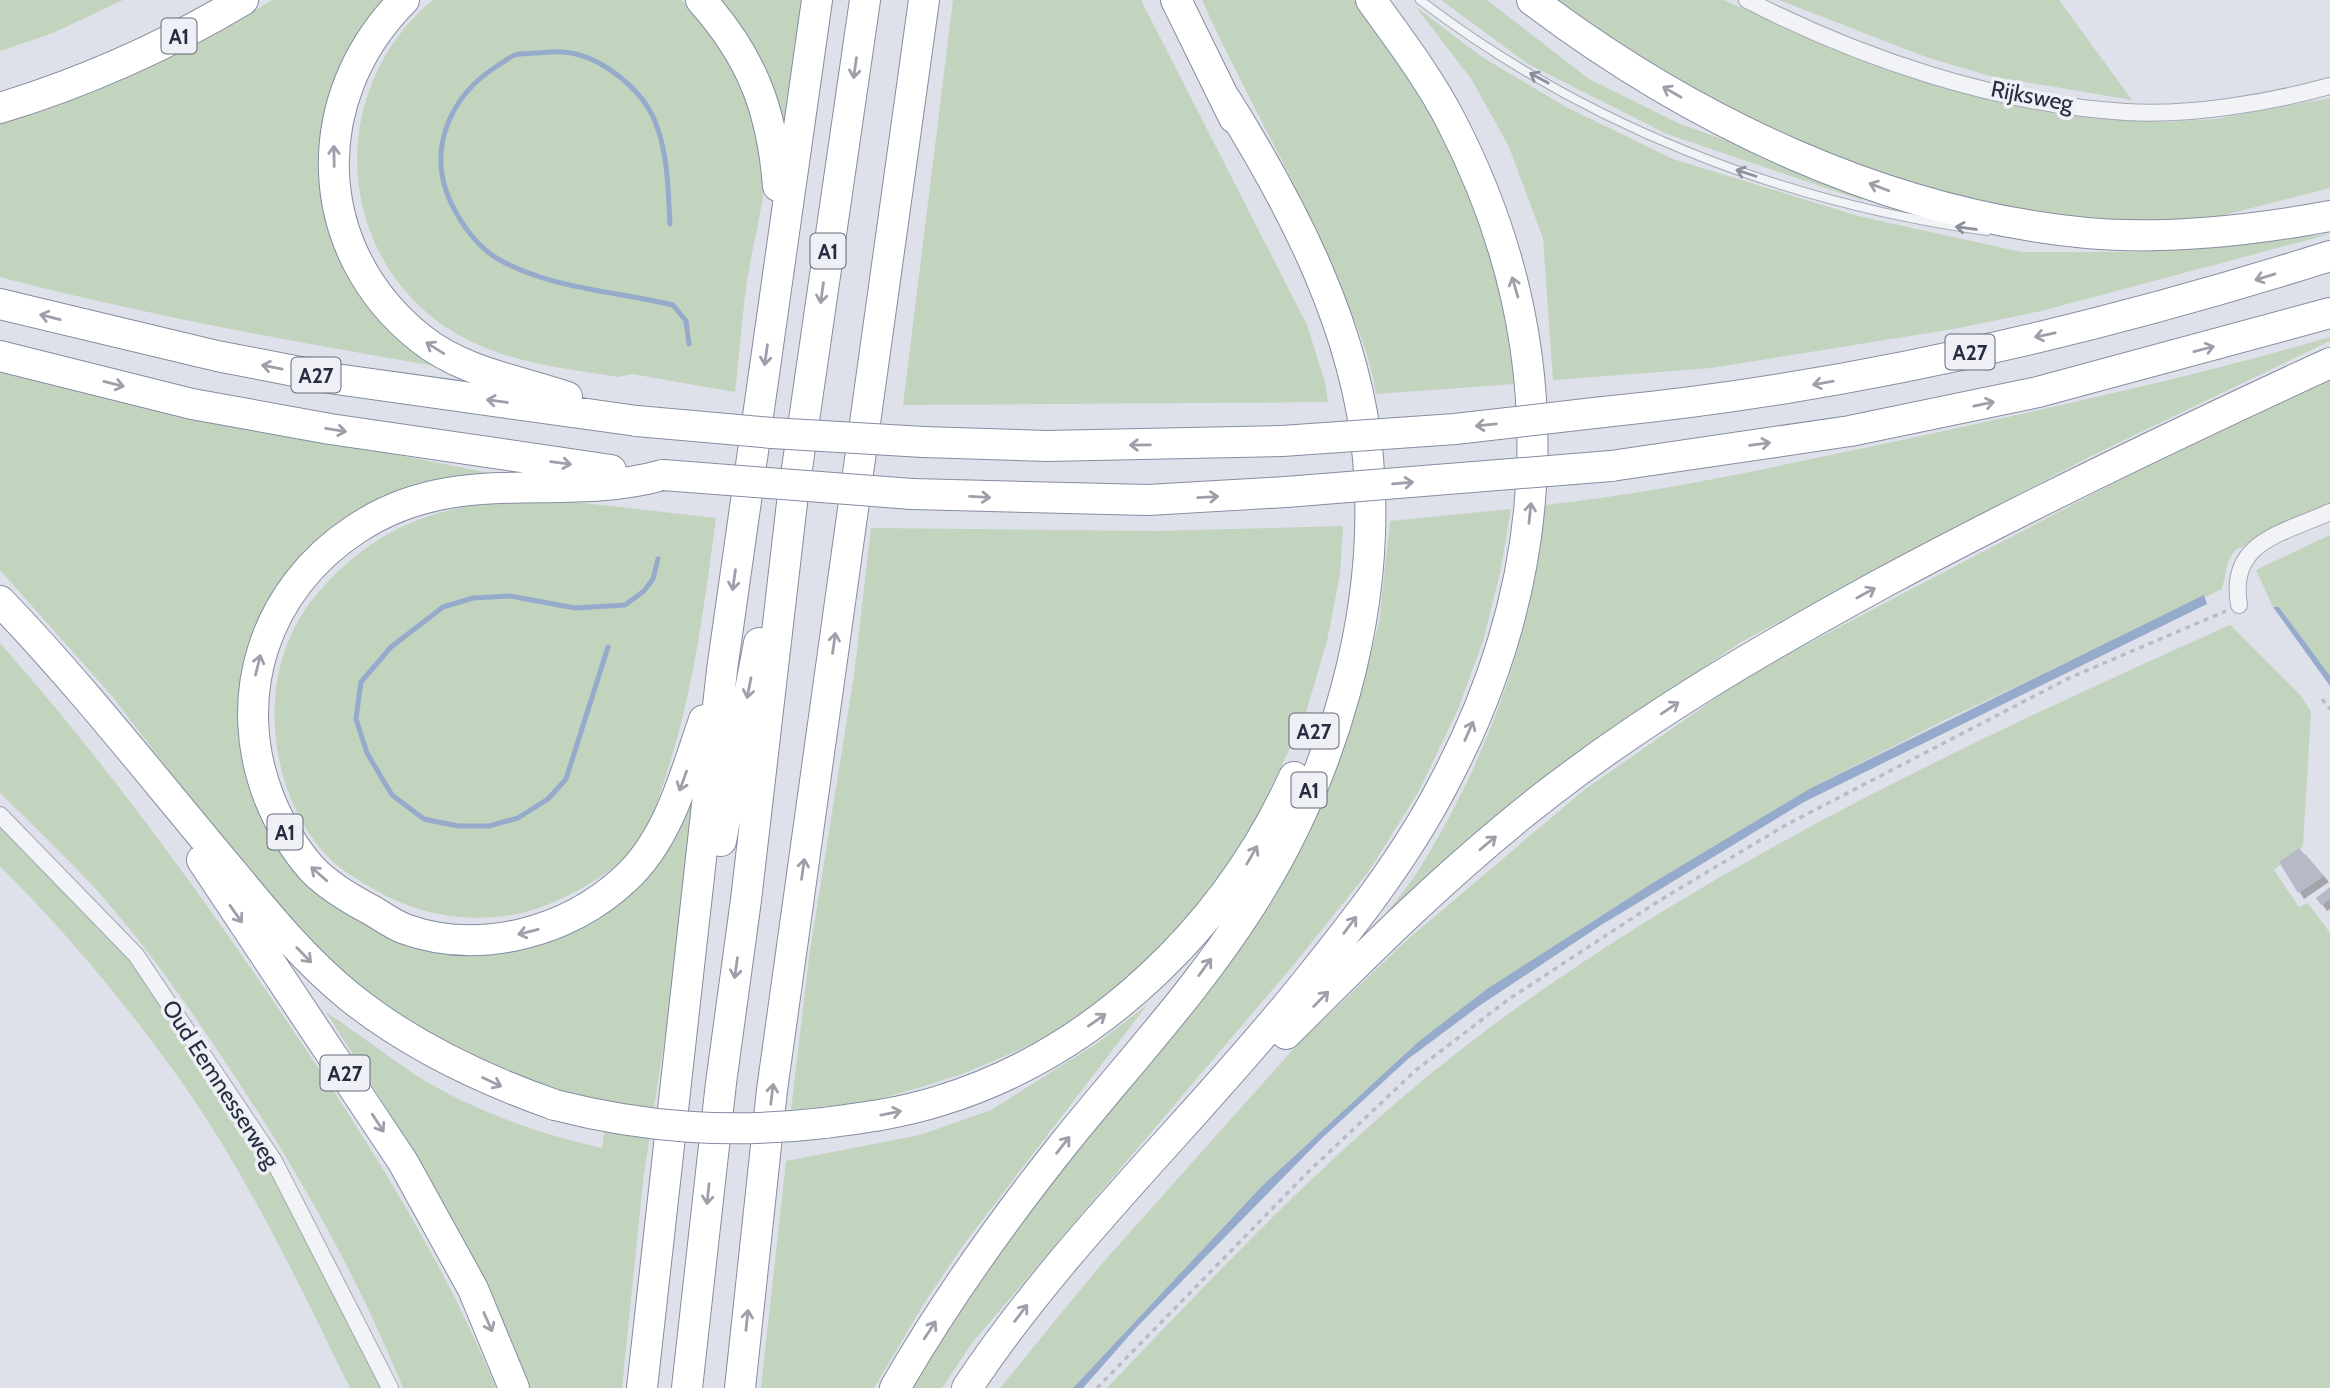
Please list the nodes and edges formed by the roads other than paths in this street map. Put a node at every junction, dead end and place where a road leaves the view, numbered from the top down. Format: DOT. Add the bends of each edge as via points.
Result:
graph roads {
  1 [pos="220,0"];
  2 [pos="243,0"];
  3 [pos="404,0"];
  4 [pos="701,0"];
  5 [pos="817,0"];
  6 [pos="865,0"];
  7 [pos="923,0"];
  8 [pos="1177,0"];
  9 [pos="1371,0"];
  10 [pos="1420,0"];
  11 [pos="1532,0"];
  12 [pos="1747,0"];
  13 [pos="112,68"];
  14 [pos="2330,86"];
  15 [pos="1226,100"];
  16 [pos="0,108"];
  17 [pos="2330,216"];
  18 [pos="1995,232"];
  19 [pos="2089,233"];
  20 [pos="2034,237"];
  21 [pos="782,239"];
  22 [pos="2330,256"];
  23 [pos="0,304"];
  24 [pos="2330,313"];
  25 [pos="0,356"];
  26 [pos="2330,363"];
  27 [pos="637,421"];
  28 [pos="629,479"];
  29 [pos="792,503"];
  30 [pos="2330,512"];
  31 [pos="0,601"];
  32 [pos="2239,605"];
  33 [pos="722,670"];
  34 [pos="149,773"];
  35 [pos="0,816"];
  36 [pos="675,1097"];
  37 [pos="1180,1127"];
  38 [pos="390,1388"];
  39 [pos="514,1388"];
  40 [pos="642,1388"];
  41 [pos="687,1388"];
  42 [pos="740,1388"];
  43 [pos="895,1388"];
  44 [pos="967,1388"];
  1 -- 13 [label="highway, A1" via="134,50"];
  2 -- 13 [label="highway, A1"];
  27 -- 3 [label="highway, A27, one-way" via="454,359 421,338 386,306 353,254 338,209 334,137 343,96 360,60 376,31"];
  4 -- 21 [label="highway" via="723,24 764,98 775,144"];
  5 -- 21 [label="highway, A1"];
  6 -- 29 [label="highway, A1, one-way"];
  42 -- 7 [label="highway, one-way" via="772,1090"];
  8 -- 15 [label="highway, A1"];
  37 -- 9 [label="highway, one-way" via="1355,919 1443,787 1489,680 1514,595 1531,512 1530,362 1503,243 1449,116"];
  18 -- 10 [label="lane, one-way" via="1918,222 1722,166 1637,130 1511,63"];
  19 -- 11 [label="highway, one-way" via="1959,210 1820,165 1680,97"];
  12 -- 14 [label="street, Rijksweg" via="1911,68 2021,97 2127,113 2219,108"];
  13 -- 16 [label="highway, A1"];
  34 -- 15 [label="highway, A27, one-way, bridge" via="270,919 350,997 404,1037 445,1059 555,1105 632,1123 684,1129 778,1129 892,1114 940,1101 980,1086 1062,1043 1129,996 1215,909 1244,868 1285,797 1313,734 1336,671 1354,589 1360,524 1357,461 1336,348"];
  43 -- 15 [label="highway, A1, one-way" via="1010,1213 1251,905 1313,782 1339,714 1363,599 1368,545 1368,458 1362,418 1342,335 1318,275 1278,187"];
  17 -- 19 [label="highway" via="2228,229"];
  19 -- 20 [label="lane"];
  21 -- 33 [label="highway, A1, one-way"];
  22 -- 27 [label="highway, A27, one-way, bridge" via="2174,304 1833,381 1707,402 1455,429 1282,441 1047,446 772,433"];
  27 -- 23 [label="highway, A27, one-way" via="336,379"];
  28 -- 24 [label="highway, A27, one-way, bridge" via="663,475 912,494 1148,500 1611,466 1850,432 2038,393"];
  25 -- 28 [label="highway, A27, one-way" via="192,404"];
  37 -- 26 [label="highway, one-way" via="1275,1044 1429,893 1549,793 1671,707 1744,659 2001,520"];
  33 -- 28 [label="highway, A1, one-way" via="676,801 654,843 626,878 560,923 484,940 405,929 351,900 312,869 281,825 253,748 253,687 272,626 295,584 324,554 356,528 395,508 458,490"];
  29 -- 36 [label="highway, A1, one-way" via="750,684"];
  29 -- 41 [label="highway, A1, one-way"];
  30 -- 32 [label="street" via="2256,546 2241,563 2235,584"];
  31 -- 34 [label="highway, A27" via="63,667"];
  33 -- 36 [label="highway, A1"];
  34 -- 39 [label="highway, A27, one-way" via="229,905 403,1162 473,1289"];
  35 -- 38 [label="street, Oud Eemnesserweg" via="136,955 274,1161"];
  36 -- 40 [label="highway, A1"];
  44 -- 37 [label="highway, one-way" via="1085,1234"];
}
